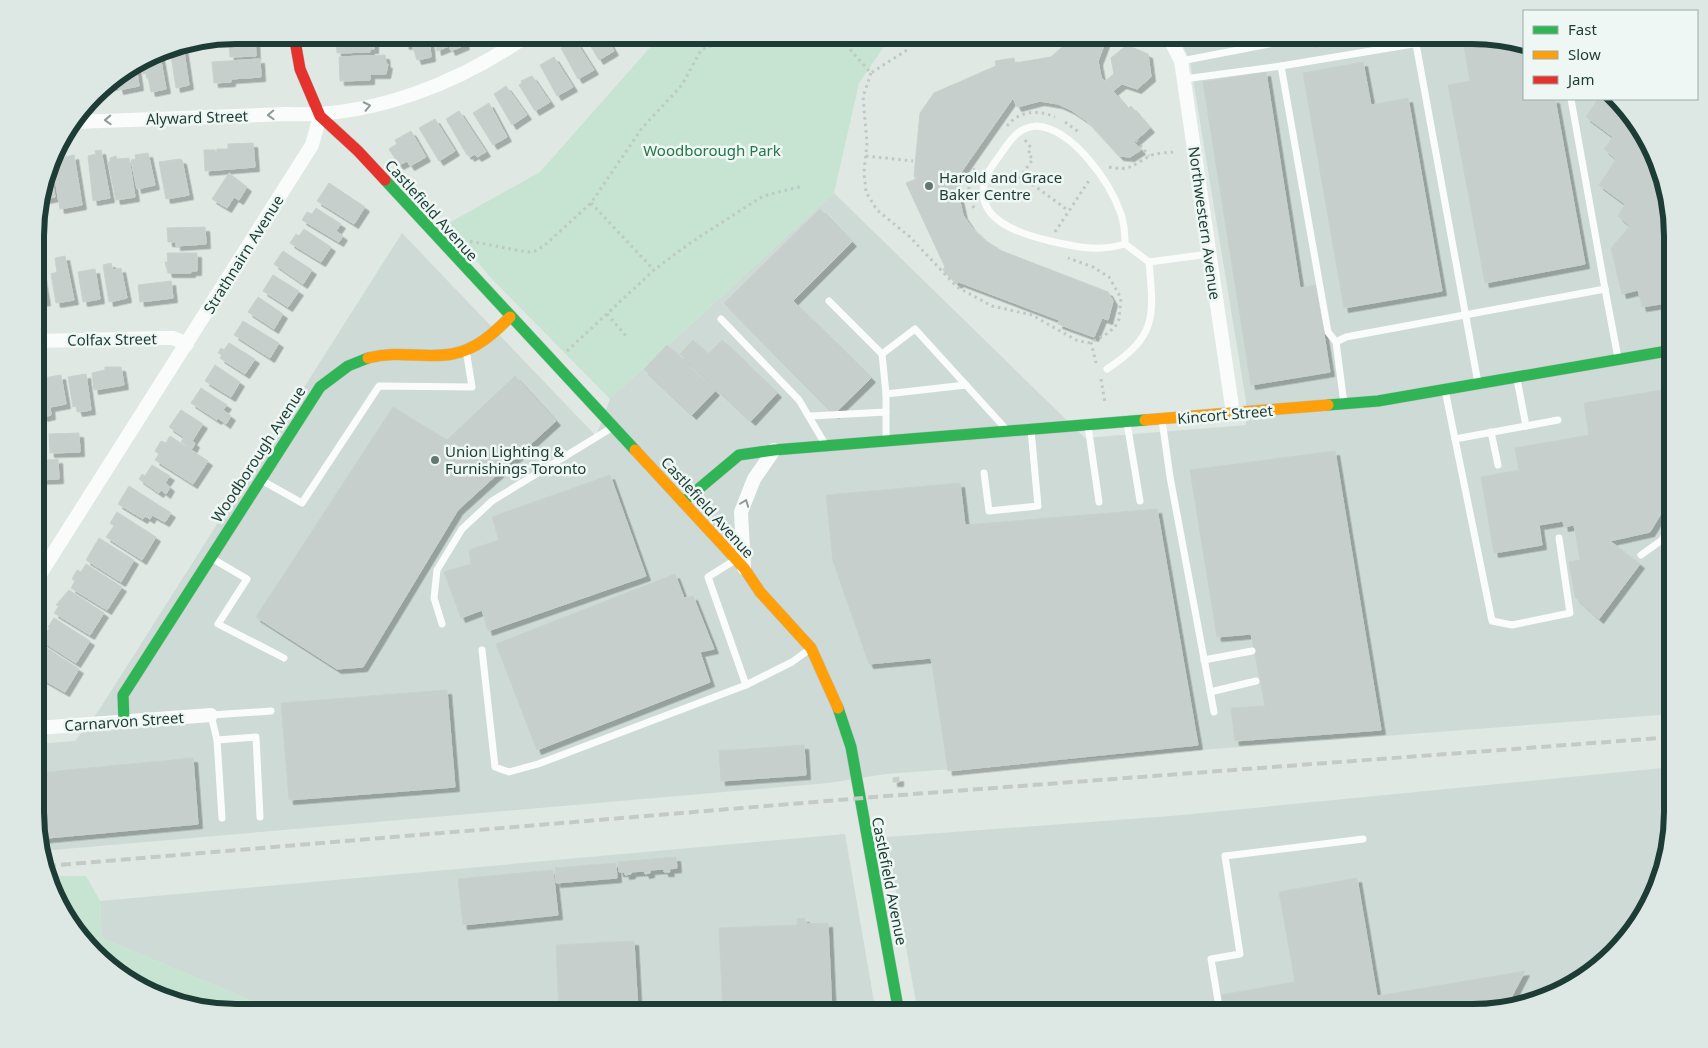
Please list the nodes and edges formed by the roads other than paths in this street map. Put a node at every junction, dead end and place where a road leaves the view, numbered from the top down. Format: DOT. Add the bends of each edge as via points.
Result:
graph roads {
  1 [pos="296,44"];
  2 [pos="514,44"];
  3 [pos="1172,44"];
  4 [pos="1269,44"];
  5 [pos="1416,44"];
  6 [pos="1181,61"];
  7 [pos="1281,66"];
  8 [pos="1184,79"];
  9 [pos="1571,100"];
  10 [pos="320,116"];
  11 [pos="81,122"];
  12 [pos="1125,244"];
  13 [pos="1209,254"];
  14 [pos="1149,262"];
  15 [pos="1605,290"];
  16 [pos="829,301"];
  17 [pos="1465,314"];
  18 [pos="510,317"];
  19 [pos="721,319"];
  20 [pos="44,341"];
  21 [pos="1336,342"];
  22 [pos="187,344"];
  23 [pos="466,350"];
  24 [pos="1664,351"];
  25 [pos="882,354"];
  26 [pos="1618,358"];
  27 [pos="1107,369"];
  28 [pos="1516,376"];
  29 [pos="1478,383"];
  30 [pos="966,385"];
  31 [pos="1445,389"];
  32 [pos="886,394"];
  33 [pos="1344,404"];
  34 [pos="886,412"];
  35 [pos="1233,413"];
  36 [pos="810,416"];
  37 [pos="1162,419"];
  38 [pos="1558,420"];
  39 [pos="1127,422"];
  40 [pos="1088,426"];
  41 [pos="1526,426"];
  42 [pos="613,427"];
  43 [pos="1031,430"];
  44 [pos="1009,432"];
  45 [pos="1491,432"];
  46 [pos="1455,439"];
  47 [pos="887,442"];
  48 [pos="826,446"];
  49 [pos="774,450"];
  50 [pos="1498,465"];
  51 [pos="984,473"];
  52 [pos="259,479"];
  53 [pos="1140,501"];
  54 [pos="683,502"];
  55 [pos="1099,502"];
  56 [pos="1664,536"];
  57 [pos="1559,538"];
  58 [pos="1641,555"];
  59 [pos="210,557"];
  60 [pos="739,564"];
  61 [pos="44,568"];
  62 [pos="442,624"];
  63 [pos="811,648"];
  64 [pos="482,650"];
  65 [pos="1252,651"];
  66 [pos="284,658"];
  67 [pos="1204,660"];
  68 [pos="1256,681"];
  69 [pos="746,685"];
  70 [pos="1210,692"];
  71 [pos="271,711"];
  72 [pos="1214,712"];
  73 [pos="211,714"];
  74 [pos="124,722"];
  75 [pos="44,728"];
  76 [pos="217,740"];
  77 [pos="260,817"];
  78 [pos="222,818"];
  79 [pos="1364,839"];
  80 [pos="897,1004"];
  81 [pos="1218,1004"];
  1 -- 10 [label="street" via="300,69"];
  10 -- 2 [label="street, one-way" via="375,104 443,82 486,63"];
  3 -- 6 [label="street, Northwestern Avenue"];
  4 -- 6 [label="lane"];
  5 -- 7 [label="lane"];
  5 -- 17 [label="lane"];
  6 -- 8 [label="street, Northwestern Avenue"];
  7 -- 8 [label="lane"];
  7 -- 21 [label="lane" via="1328,332"];
  8 -- 13 [label="street, Northwestern Avenue"];
  9 -- 15 [label="lane"];
  10 -- 11 [label="street, Alyward Street, one-way" via="287,114"];
  10 -- 18 [label="street, Castlefield Avenue" via="358,151"];
  10 -- 22 [label="street, Strathnairn Avenue" via="312,145"];
  12 -- 12 [label="lane" via="1121,214 1097,170 1070,140 1053,129 1032,126 1017,133 986,177 985,200 992,216 1021,234 1049,241 1097,250"];
  12 -- 14 [label="lane"];
  13 -- 14 [label="lane"];
  13 -- 35 [label="street, Northwestern Avenue"];
  14 -- 27 [label="lane" via="1154,308 1149,325 1135,349"];
  15 -- 17 [label="lane"];
  15 -- 26 [label="lane"];
  16 -- 25 [label="lane"];
  17 -- 21 [label="lane" via="1346,337"];
  17 -- 29 [label="lane"];
  18 -- 23 [label="street, Woodborough Avenue" via="493,334"];
  18 -- 42 [label="street, Castlefield Avenue"];
  19 -- 36 [label="lane" via="786,383"];
  20 -- 22 [label="street, Colfax Street" via="173,338"];
  21 -- 33 [label="lane"];
  22 -- 61 [label="street, Strathnairn Avenue"];
  23 -- 52 [label="street, Woodborough Avenue" via="438,355 388,353 346,366 315,393"];
  23 -- 52 [label="lane" via="472,387 379,386 302,503"];
  24 -- 26 [label="street, Kincort Street"];
  25 -- 30 [label="lane" via="915,329"];
  25 -- 32 [label="lane"];
  26 -- 28 [label="street, Kincort Street"];
  28 -- 29 [label="street, Kincort Street"];
  28 -- 41 [label="lane"];
  29 -- 31 [label="street, Kincort Street"];
  30 -- 32 [label="lane"];
  30 -- 44 [label="lane"];
  31 -- 33 [label="street, Kincort Street"];
  31 -- 46 [label="lane"];
  32 -- 34 [label="lane"];
  33 -- 35 [label="street, Kincort Street"];
  34 -- 36 [label="lane"];
  34 -- 47 [label="lane"];
  35 -- 37 [label="street, Kincort Street"];
  36 -- 48 [label="lane"];
  37 -- 39 [label="street, Kincort Street"];
  37 -- 67 [label="lane"];
  38 -- 41 [label="lane"];
  39 -- 40 [label="street, Kincort Street"];
  39 -- 53 [label="lane"];
  40 -- 43 [label="street, Kincort Street"];
  40 -- 55 [label="lane"];
  41 -- 45 [label="lane"];
  42 -- 54 [label="street, Castlefield Avenue"];
  42 -- 62 [label="lane" via="492,501 462,529 437,570 434,598"];
  43 -- 44 [label="street, Kincort Street"];
  43 -- 51 [label="lane" via="1038,506 989,511"];
  44 -- 47 [label="street, Kincort Street"];
  45 -- 46 [label="lane"];
  45 -- 50 [label="lane"];
  46 -- 57 [label="lane" via="1492,621 1512,625 1570,613"];
  47 -- 48 [label="street, Kincort Street"];
  48 -- 49 [label="street, Kincort Street"];
  49 -- 54 [label="street, Kincort Street" via="738,455"];
  60 -- 49 [label="street, one-way" via="741,512 754,479"];
  52 -- 59 [label="street, Woodborough Avenue"];
  54 -- 60 [label="street, Castlefield Avenue"];
  56 -- 58 [label="lane"];
  59 -- 66 [label="lane" via="247,579 218,624"];
  59 -- 74 [label="street, Woodborough Avenue" via="124,695"];
  60 -- 63 [label="street, Castlefield Avenue"];
  60 -- 69 [label="lane" via="708,578"];
  63 -- 69 [label="lane" via="792,662"];
  63 -- 80 [label="street, Castlefield Avenue" via="834,697 851,747"];
  64 -- 69 [label="lane" via="495,766 509,772"];
  65 -- 67 [label="lane"];
  67 -- 70 [label="lane"];
  68 -- 70 [label="lane"];
  70 -- 72 [label="lane"];
  71 -- 73 [label="lane"];
  73 -- 74 [label="street, Carnarvon Street"];
  73 -- 76 [label="lane"];
  74 -- 75 [label="street, Carnarvon Street"];
  76 -- 77 [label="lane" via="256,737"];
  76 -- 78 [label="lane"];
  79 -- 81 [label="lane" via="1225,856 1240,954 1211,959"];
}
